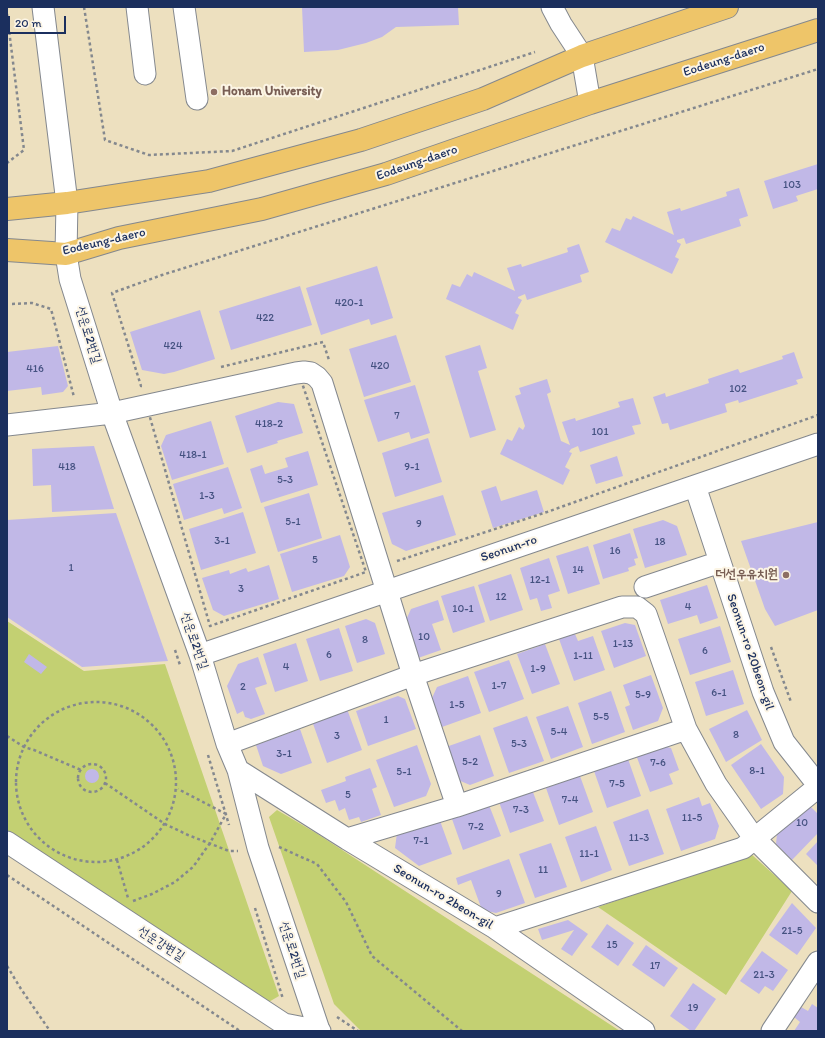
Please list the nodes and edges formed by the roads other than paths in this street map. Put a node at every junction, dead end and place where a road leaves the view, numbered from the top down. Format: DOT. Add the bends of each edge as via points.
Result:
graph roads {
  1 [pos="43,7"];
  2 [pos="136,7"];
  3 [pos="184,7"];
  4 [pos="552,7"];
  5 [pos="727,7"];
  6 [pos="818,30"];
  7 [pos="582,56"];
  8 [pos="145,74"];
  9 [pos="197,100"];
  10 [pos="590,102"];
  11 [pos="67,204"];
  12 [pos="7,209"];
  13 [pos="7,250"];
  14 [pos="66,254"];
  15 [pos="112,413"];
  16 [pos="7,425"];
  17 [pos="818,444"];
  18 [pos="695,486"];
  19 [pos="720,562"];
  20 [pos="645,587"];
  21 [pos="386,590"];
  22 [pos="200,655"];
  23 [pos="413,675"];
  24 [pos="686,729"];
  25 [pos="227,744"];
  26 [pos="238,770"];
  27 [pos="818,786"];
  28 [pos="457,806"];
  29 [pos="754,838"];
  30 [pos="347,839"];
  31 [pos="7,842"];
  32 [pos="818,902"];
  33 [pos="495,928"];
  34 [pos="818,962"];
  35 [pos="319,1031"];
  36 [pos="644,1031"];
  37 [pos="772,1031"];
  1 -- 11 [label="street, 선운로2번길"];
  2 -- 8 [label="street"];
  3 -- 9 [label="street"];
  4 -- 7 [label="street"];
  5 -- 7 [label="main road"];
  6 -- 10 [label="main road, Eodeung-daero"];
  7 -- 10 [label="street"];
  7 -- 11 [label="main road" via="482,98 361,140 209,182"];
  10 -- 14 [label="main road, Eodeung-daero" via="379,176 262,209 119,238"];
  11 -- 12 [label="main road"];
  11 -- 14 [label="street, 선운로2번길"];
  13 -- 14 [label="main road, Eodeung-daero"];
  14 -- 15 [label="street, 선운로2번길" via="70,279"];
  15 -- 16 [label="street"];
  15 -- 21 [label="street" via="296,373 311,373 322,383"];
  15 -- 22 [label="street, 선운로2번길"];
  17 -- 18 [label="street, Seonun-ro"];
  18 -- 19 [label="street, Seonun-ro 20beon-gil"];
  18 -- 21 [label="street, Seonun-ro"];
  19 -- 20 [label="street"];
  19 -- 27 [label="street, Seonun-ro 20beon-gil" via="763,692 784,742"];
  21 -- 22 [label="street, Seonun-ro"];
  21 -- 23 [label="street"];
  22 -- 25 [label="street, 선운로2번길"];
  23 -- 24 [label="street" via="622,607 637,607 646,614"];
  23 -- 25 [label="street"];
  23 -- 28 [label="street"];
  24 -- 28 [label="street"];
  24 -- 29 [label="street" via="716,784"];
  25 -- 26 [label="street, 선운로2번길"];
  26 -- 30 [label="street, Seonun-ro 2beon-gil"];
  26 -- 35 [label="street, 선운로2번길" via="258,848"];
  27 -- 29 [label="street"];
  28 -- 30 [label="street"];
  29 -- 32 [label="street"];
  29 -- 33 [label="street" via="743,848"];
  30 -- 33 [label="street, Seonun-ro 2beon-gil"];
  31 -- 35 [label="street, 선운강변길" via="284,1024"];
  33 -- 36 [label="street, Seonun-ro 2beon-gil"];
  34 -- 37 [label="street"];
}
